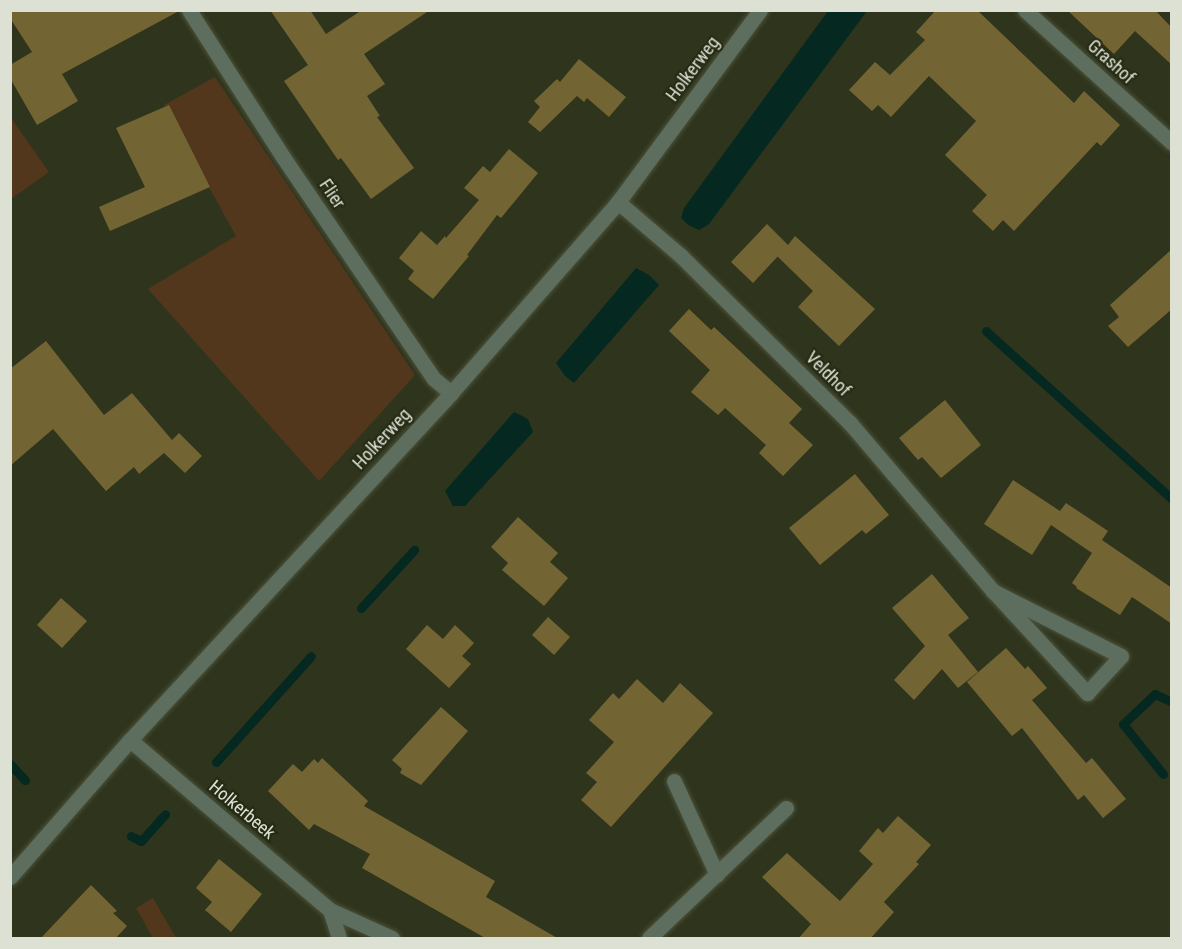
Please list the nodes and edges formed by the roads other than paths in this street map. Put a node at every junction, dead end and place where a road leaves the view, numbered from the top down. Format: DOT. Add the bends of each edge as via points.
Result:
graph roads {
  1 [pos="189,10"];
  2 [pos="760,10"];
  3 [pos="1025,10"];
  4 [pos="1172,143"];
  5 [pos="618,202"];
  6 [pos="451,393"];
  7 [pos="993,591"];
  8 [pos="130,740"];
  9 [pos="674,781"];
  10 [pos="786,808"];
  11 [pos="717,875"];
  12 [pos="10,877"];
  13 [pos="330,910"];
  14 [pos="339,939"];
  15 [pos="392,939"];
  16 [pos="649,939"];
  1 -- 6 [label="street, Flier" via="283,157 415,350 435,379"];
  2 -- 5 [label="street, Holkerweg"];
  3 -- 4 [label="street, Grashof"];
  5 -- 6 [label="street, Holkerweg"];
  5 -- 7 [label="street, Veldhof" via="681,256 850,423"];
  6 -- 8 [label="street, Holkerweg"];
  7 -- 7 [label="street, Veldhof" via="1087,693 1120,656 1035,612"];
  8 -- 12 [label="street, Holkerweg"];
  8 -- 13 [label="street, Holkerbeek"];
  9 -- 11 [label="street"];
  10 -- 11 [label="street"];
  11 -- 16 [label="street"];
  13 -- 14 [label="street"];
  13 -- 15 [label="street, Holkerbeek"];
}
